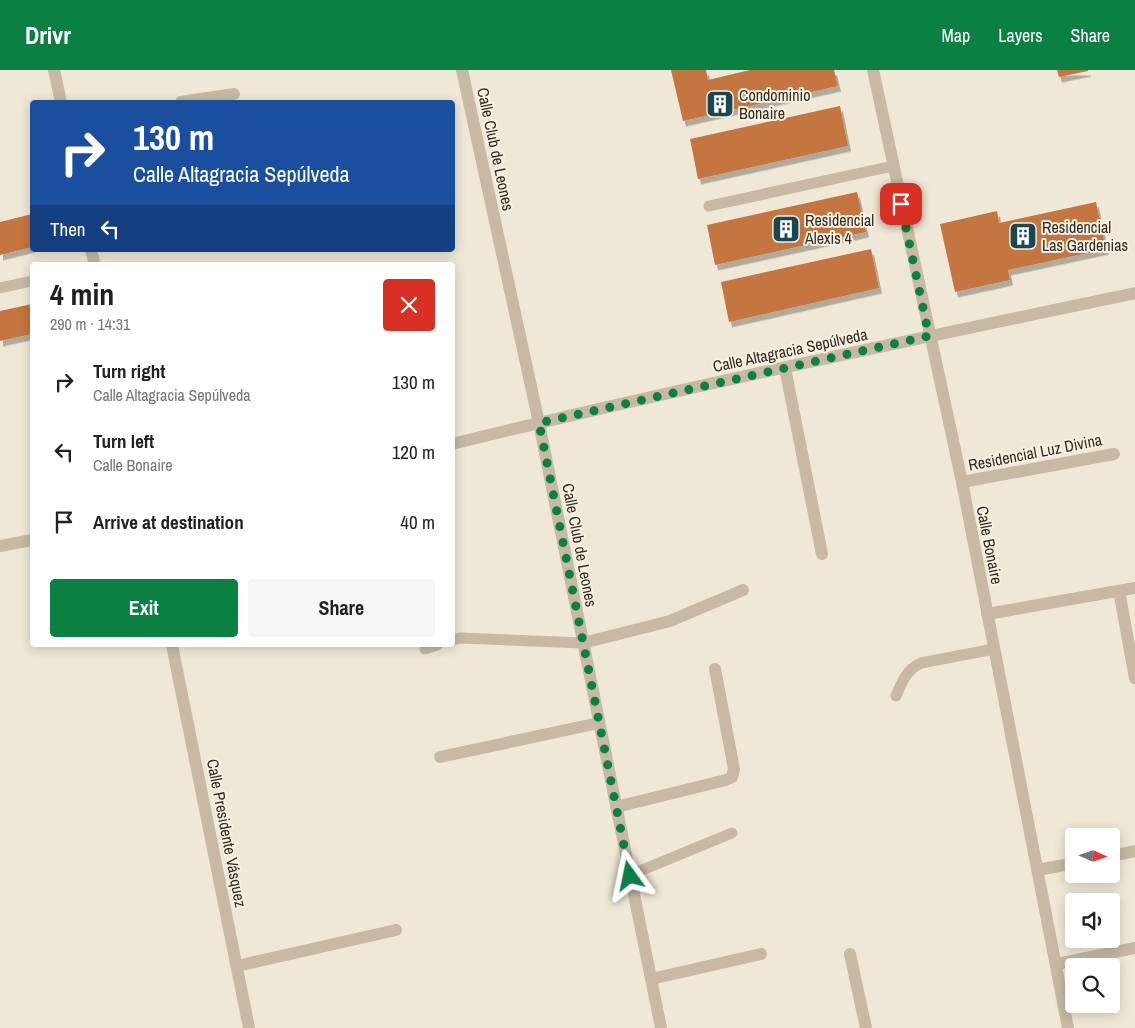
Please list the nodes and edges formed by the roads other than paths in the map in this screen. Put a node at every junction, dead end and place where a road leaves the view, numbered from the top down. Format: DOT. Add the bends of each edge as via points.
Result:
graph roads {
  1 [pos="54,70"];
  2 [pos="462,70"];
  3 [pos="873,70"];
  4 [pos="234,94"];
  5 [pos="61,100"];
  6 [pos="194,100"];
  7 [pos="893,166"];
  8 [pos="709,206"];
  9 [pos="30,281"];
  10 [pos="0,288"];
  11 [pos="1135,293"];
  12 [pos="929,336"];
  13 [pos="785,368"];
  14 [pos="539,423"];
  15 [pos="455,443"];
  16 [pos="1114,454"];
  17 [pos="962,482"];
  18 [pos="30,540"];
  19 [pos="0,546"];
  20 [pos="822,554"];
  21 [pos="1135,588"];
  22 [pos="743,590"];
  23 [pos="1119,591"];
  24 [pos="987,614"];
  25 [pos="455,639"];
  26 [pos="583,643"];
  27 [pos="172,647"];
  28 [pos="431,647"];
  29 [pos="425,649"];
  30 [pos="994,649"];
  31 [pos="715,669"];
  32 [pos="1135,678"];
  33 [pos="896,696"];
  34 [pos="600,723"];
  35 [pos="440,757"];
  36 [pos="616,807"];
  37 [pos="732,833"];
  38 [pos="1135,851"];
  39 [pos="1120,854"];
  40 [pos="1065,865"];
  41 [pos="1038,870"];
  42 [pos="630,876"];
  43 [pos="396,930"];
  44 [pos="1135,948"];
  45 [pos="760,954"];
  46 [pos="850,954"];
  47 [pos="1056,964"];
  48 [pos="237,966"];
  49 [pos="651,979"];
  50 [pos="249,1028"];
  51 [pos="661,1028"];
  52 [pos="866,1028"];
  53 [pos="1068,1028"];
  1 -- 5 [label="street"];
  2 -- 14 [label="street, Calle Club de Leones"];
  3 -- 7 [label="street, Calle Bonaire"];
  4 -- 6 [label="street"];
  7 -- 8 [label="lane"];
  7 -- 12 [label="street, Calle Bonaire"];
  9 -- 10 [label="lane"];
  11 -- 12 [label="street, Calle Altagracia Sepúlveda"];
  12 -- 13 [label="street, Calle Altagracia Sepúlveda"];
  12 -- 17 [label="street, Calle Bonaire"];
  13 -- 14 [label="street, Calle Altagracia Sepúlveda"];
  13 -- 20 [label="street"];
  14 -- 15 [label="street, Calle Altagracia Sepúlveda"];
  14 -- 26 [label="street, Calle Club de Leones"];
  16 -- 17 [label="street, Residencial Luz Divina"];
  17 -- 24 [label="street, Calle Bonaire"];
  18 -- 19 [label="street"];
  21 -- 23 [label="street"];
  22 -- 26 [label="street" via="670,621"];
  23 -- 24 [label="street"];
  23 -- 32 [label="street"];
  24 -- 30 [label="street, Calle Bonaire"];
  25 -- 26 [label="lane"];
  26 -- 34 [label="street, Calle Club de Leones"];
  27 -- 48 [label="street, Calle Presidente Vásquez"];
  28 -- 29 [label="lane"];
  30 -- 33 [label="lane" via="914,666"];
  30 -- 41 [label="street, Calle Bonaire"];
  31 -- 36 [label="street" via="734,769 732,777"];
  34 -- 35 [label="street"];
  34 -- 36 [label="street, Calle Club de Leones"];
  36 -- 42 [label="street, Calle Club de Leones"];
  37 -- 42 [label="lane"];
  38 -- 39 [label="street"];
  40 -- 41 [label="street"];
  41 -- 47 [label="street, Calle Bonaire"];
  42 -- 49 [label="street, Calle Club de Leones"];
  43 -- 48 [label="street"];
  44 -- 47 [label="street"];
  45 -- 49 [label="street"];
  46 -- 52 [label="street"];
  47 -- 53 [label="street, Calle Bonaire"];
  48 -- 50 [label="street, Calle Presidente Vásquez"];
  49 -- 51 [label="street, Calle Club de Leones"];
}
